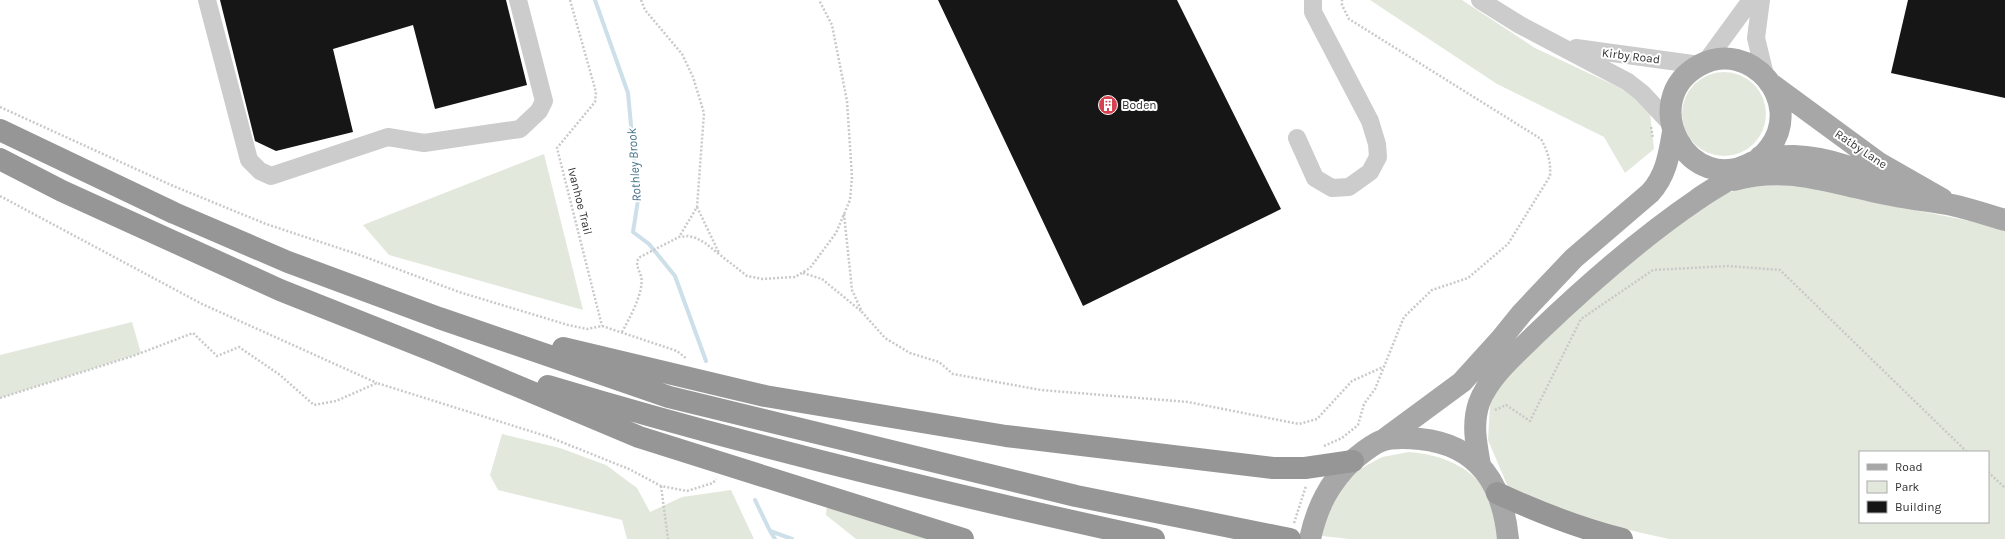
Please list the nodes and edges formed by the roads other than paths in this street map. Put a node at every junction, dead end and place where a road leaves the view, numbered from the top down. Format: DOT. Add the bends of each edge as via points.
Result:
graph roads {
  1 [pos="207,0"];
  2 [pos="518,0"];
  3 [pos="1312,0"];
  4 [pos="1480,0"];
  5 [pos="1751,0"];
  6 [pos="1760,0"];
  7 [pos="1563,46"];
  8 [pos="1702,64"];
  9 [pos="1769,81"];
  10 [pos="1665,127"];
  11 [pos="0,130"];
  12 [pos="1297,138"];
  13 [pos="0,159"];
  14 [pos="1757,160"];
  15 [pos="1727,182"];
  16 [pos="1929,202"];
  17 [pos="1953,206"];
  18 [pos="2005,220"];
  19 [pos="439,318"];
  20 [pos="436,352"];
  21 [pos="1382,441"];
  22 [pos="1353,461"];
  23 [pos="1480,465"];
  24 [pos="1497,493"];
  25 [pos="1312,532"];
  26 [pos="963,539"];
  27 [pos="1154,539"];
  28 [pos="1290,539"];
  29 [pos="1508,539"];
  30 [pos="1622,539"];
  1 -- 2 [label="street" via="249,160 260,171 271,176 388,137 424,143 520,129 539,111 544,101"];
  3 -- 12 [label="street" via="1313,12 1370,122 1378,157 1370,172 1349,187 1332,188 1315,178"];
  4 -- 7 [label="street, Kirby Road" via="1520,25"];
  5 -- 8 [label="street"];
  6 -- 9 [label="street" via="1756,38"];
  7 -- 8 [label="street, Kirby Road" via="1639,58"];
  7 -- 10 [label="street, Kirby Road" via="1628,82 1650,102"];
  8 -- 9 [label="main road" via="1721,59 1737,60 1752,65"];
  8 -- 10 [label="main road" via="1678,85"];
  9 -- 14 [label="main road" via="1781,109 1780,124 1771,146"];
  9 -- 17 [label="main road, Ratby Lane" via="1879,163"];
  10 -- 14 [label="main road" via="1686,152 1708,167 1730,170"];
  10 -- 21 [label="main road" via="1664,173 1654,189 1590,243 1549,283 1462,382"];
  11 -- 19 [label="highway" via="174,214 288,262"];
  13 -- 20 [label="highway" via="62,191 280,290"];
  14 -- 15 [label="main road"];
  14 -- 16 [label="main road, Ratby Lane" via="1795,156 1846,166"];
  15 -- 16 [label="main road, Ratby Lane" via="1746,176 1797,174"];
  15 -- 23 [label="main road" via="1659,226 1611,264 1569,302 1502,370 1485,392 1474,422"];
  16 -- 17 [label="main road, Ratby Lane"];
  17 -- 18 [label="main road, Ratby Lane"];
  19 -- 22 [label="highway" via="765,396 998,435 1273,468 1305,468"];
  19 -- 28 [label="highway" via="669,397 1076,496"];
  20 -- 26 [label="highway" via="639,437"];
  20 -- 27 [label="highway" via="654,418 1064,520"];
  21 -- 22 [label="main road"];
  21 -- 23 [label="main road" via="1430,440 1454,448"];
  22 -- 25 [label="main road" via="1325,494"];
  23 -- 24 [label="main road"];
  24 -- 29 [label="main road" via="1504,507"];
  24 -- 30 [label="highway" via="1546,515 1593,532"];
}
